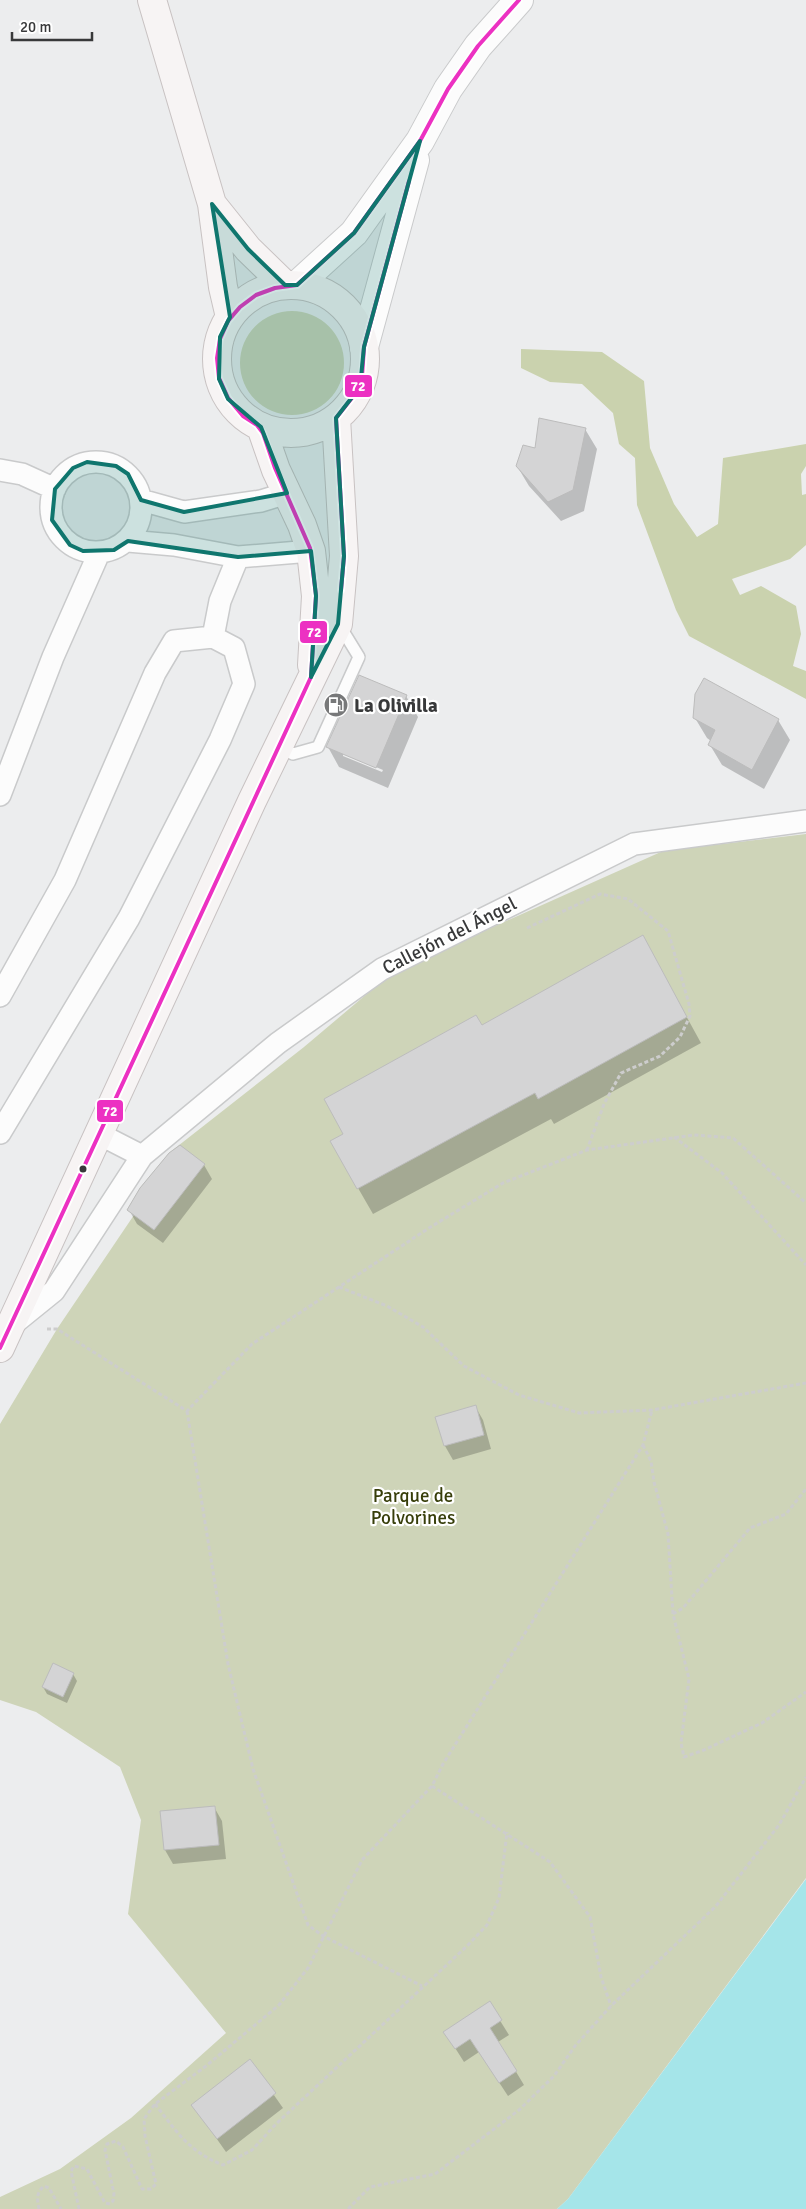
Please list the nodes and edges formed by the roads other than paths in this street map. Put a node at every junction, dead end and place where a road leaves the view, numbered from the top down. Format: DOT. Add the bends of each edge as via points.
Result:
graph roads {
  1 [pos="152,0"];
  2 [pos="502,0"];
  3 [pos="519,0"];
  4 [pos="478,46"];
  5 [pos="420,141"];
  6 [pos="212,204"];
  7 [pos="291,285"];
  8 [pos="230,317"];
  9 [pos="364,347"];
  10 [pos="336,418"];
  11 [pos="261,427"];
  12 [pos="0,470"];
  13 [pos="55,489"];
  14 [pos="287,493"];
  15 [pos="142,500"];
  16 [pos="128,541"];
  17 [pos="311,551"];
  18 [pos="99,553"];
  19 [pos="238,557"];
  20 [pos="338,624"];
  21 [pos="213,637"];
  22 [pos="311,677"];
  23 [pos="279,747"];
  24 [pos="0,794"];
  25 [pos="806,822"];
  26 [pos="0,996"];
  27 [pos="0,1133"];
  28 [pos="99,1134"];
  29 [pos="142,1156"];
  30 [pos="5,1336"];
  1 -- 6 [label="main road"];
  2 -- 4 [label="main road"];
  3 -- 4 [label="main road"];
  4 -- 5 [label="main road" via="448,89"];
  5 -- 7 [label="main road" via="354,234"];
  5 -- 9 [label="main road"];
  6 -- 7 [label="main road" via="248,249"];
  6 -- 8 [label="main road" via="222,287"];
  7 -- 8 [label="main road" via="264,290 245,301"];
  7 -- 9 [label="main road" via="316,289 334,298 358,328"];
  8 -- 11 [label="main road" via="220,336 219,379 228,399 242,415"];
  9 -- 10 [label="main road" via="365,367 360,386 350,404"];
  10 -- 11 [label="main road" via="319,428 300,433 280,433"];
  10 -- 20 [label="main road" via="344,556"];
  11 -- 14 [label="main road"];
  12 -- 13 [label="street" via="22,474"];
  13 -- 15 [label="street" via="73,468 87,462 102,462 128,474"];
  13 -- 18 [label="street" via="51,504 52,520 59,534 70,545"];
  14 -- 15 [label="street" via="261,501 184,512"];
  14 -- 17 [label="main road"];
  15 -- 16 [label="street" via="142,515"];
  16 -- 18 [label="street" via="114,550"];
  16 -- 19 [label="street" via="174,545"];
  17 -- 19 [label="street"];
  17 -- 22 [label="main road" via="316,596"];
  18 -- 24 [label="street" via="53,657"];
  19 -- 21 [label="street" via="220,601"];
  20 -- 22 [label="main road"];
  20 -- 23 [label="lane" via="358,658 318,747 294,754"];
  21 -- 26 [label="street" via="174,641 155,673 64,880"];
  21 -- 27 [label="street" via="234,648 244,684 220,740 129,918"];
  22 -- 23 [label="main road"];
  23 -- 28 [label="main road"];
  25 -- 29 [label="street, Callejón del Ángel" via="634,844 490,914 382,969 278,1043"];
  28 -- 29 [label="street"];
  28 -- 30 [label="main road"];
  29 -- 30 [label="street, Callejón del Ángel" via="54,1291"];
}
